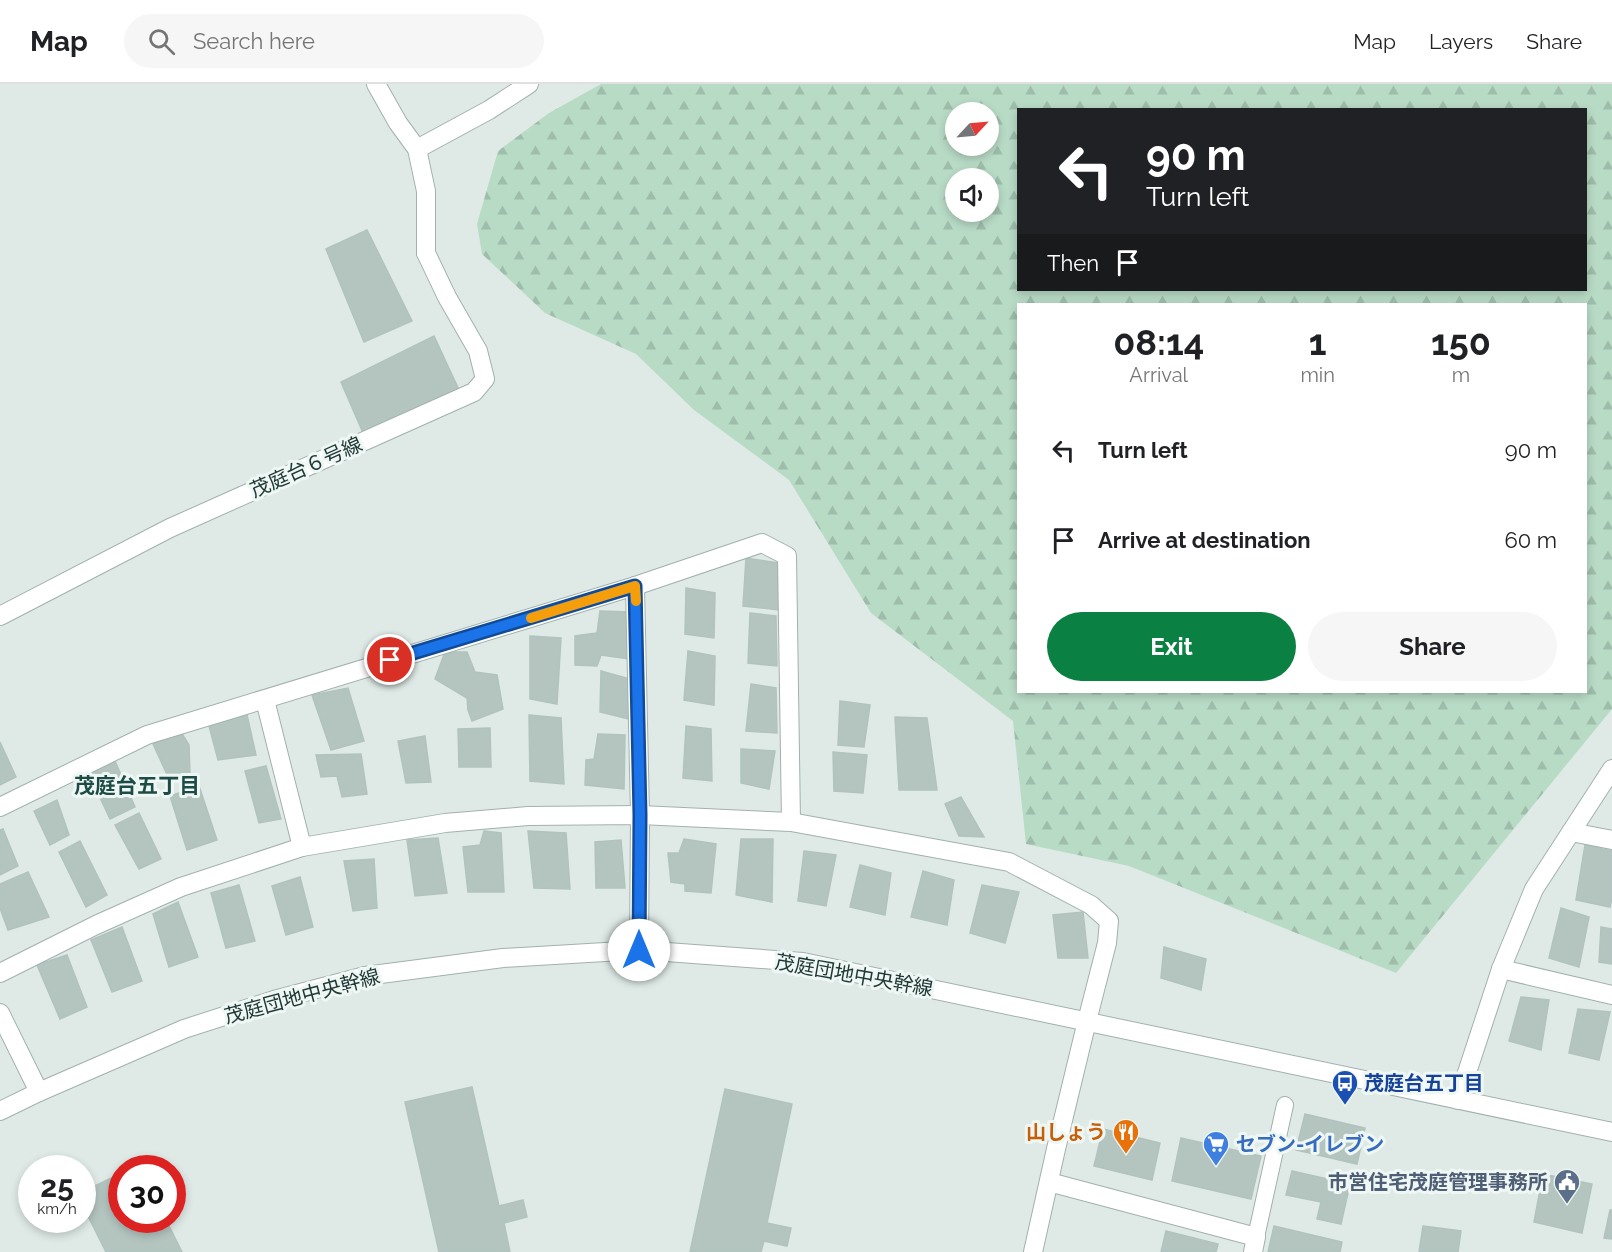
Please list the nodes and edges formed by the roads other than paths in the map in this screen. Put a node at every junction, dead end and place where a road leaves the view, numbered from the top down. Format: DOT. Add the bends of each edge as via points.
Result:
graph roads {
  1 [pos="376,84"];
  2 [pos="529,84"];
  3 [pos="417,148"];
  4 [pos="635,586"];
  5 [pos="0,616"];
  6 [pos="265,700"];
  7 [pos="1612,769"];
  8 [pos="0,807"];
  9 [pos="640,815"];
  10 [pos="791,822"];
  11 [pos="1571,832"];
  12 [pos="1612,840"];
  13 [pos="302,847"];
  14 [pos="639,950"];
  15 [pos="1501,969"];
  16 [pos="0,974"];
  17 [pos="1612,995"];
  18 [pos="0,1012"];
  19 [pos="1087,1021"];
  20 [pos="39,1092"];
  21 [pos="1458,1100"];
  22 [pos="1285,1105"];
  23 [pos="0,1111"];
  24 [pos="1612,1132"];
  25 [pos="1048,1182"];
  26 [pos="1254,1245"];
  27 [pos="1034,1252"];
  1 -- 3 [label="street"];
  2 -- 3 [label="street"];
  3 -- 5 [label="street, 茂庭台６号線" via="426,191 426,253 478,351 485,379 474,393 170,528"];
  4 -- 6 [label="street"];
  4 -- 9 [label="street"];
  4 -- 10 [label="street" via="762,543 787,556"];
  6 -- 8 [label="street" via="147,735"];
  6 -- 13 [label="street"];
  7 -- 11 [label="street"];
  9 -- 10 [label="street"];
  9 -- 13 [label="street" via="528,816 445,823"];
  9 -- 14 [label="street"];
  10 -- 19 [label="street" via="1009,862 1092,905 1109,921"];
  11 -- 12 [label="street"];
  11 -- 15 [label="street" via="1534,889"];
  13 -- 16 [label="street" via="181,887"];
  14 -- 19 [label="street, 茂庭団地中央幹線" via="803,962"];
  14 -- 20 [label="street, 茂庭団地中央幹線" via="503,958 365,976 184,1029"];
  15 -- 17 [label="street"];
  15 -- 21 [label="street"];
  18 -- 20 [label="street"];
  19 -- 21 [label="street, 茂庭団地中央幹線"];
  19 -- 25 [label="street"];
  20 -- 23 [label="street, 茂庭団地中央幹線"];
  21 -- 24 [label="street, 茂庭団地中央幹線"];
  22 -- 26 [label="lane"];
  25 -- 26 [label="street"];
  25 -- 27 [label="street"];
}
